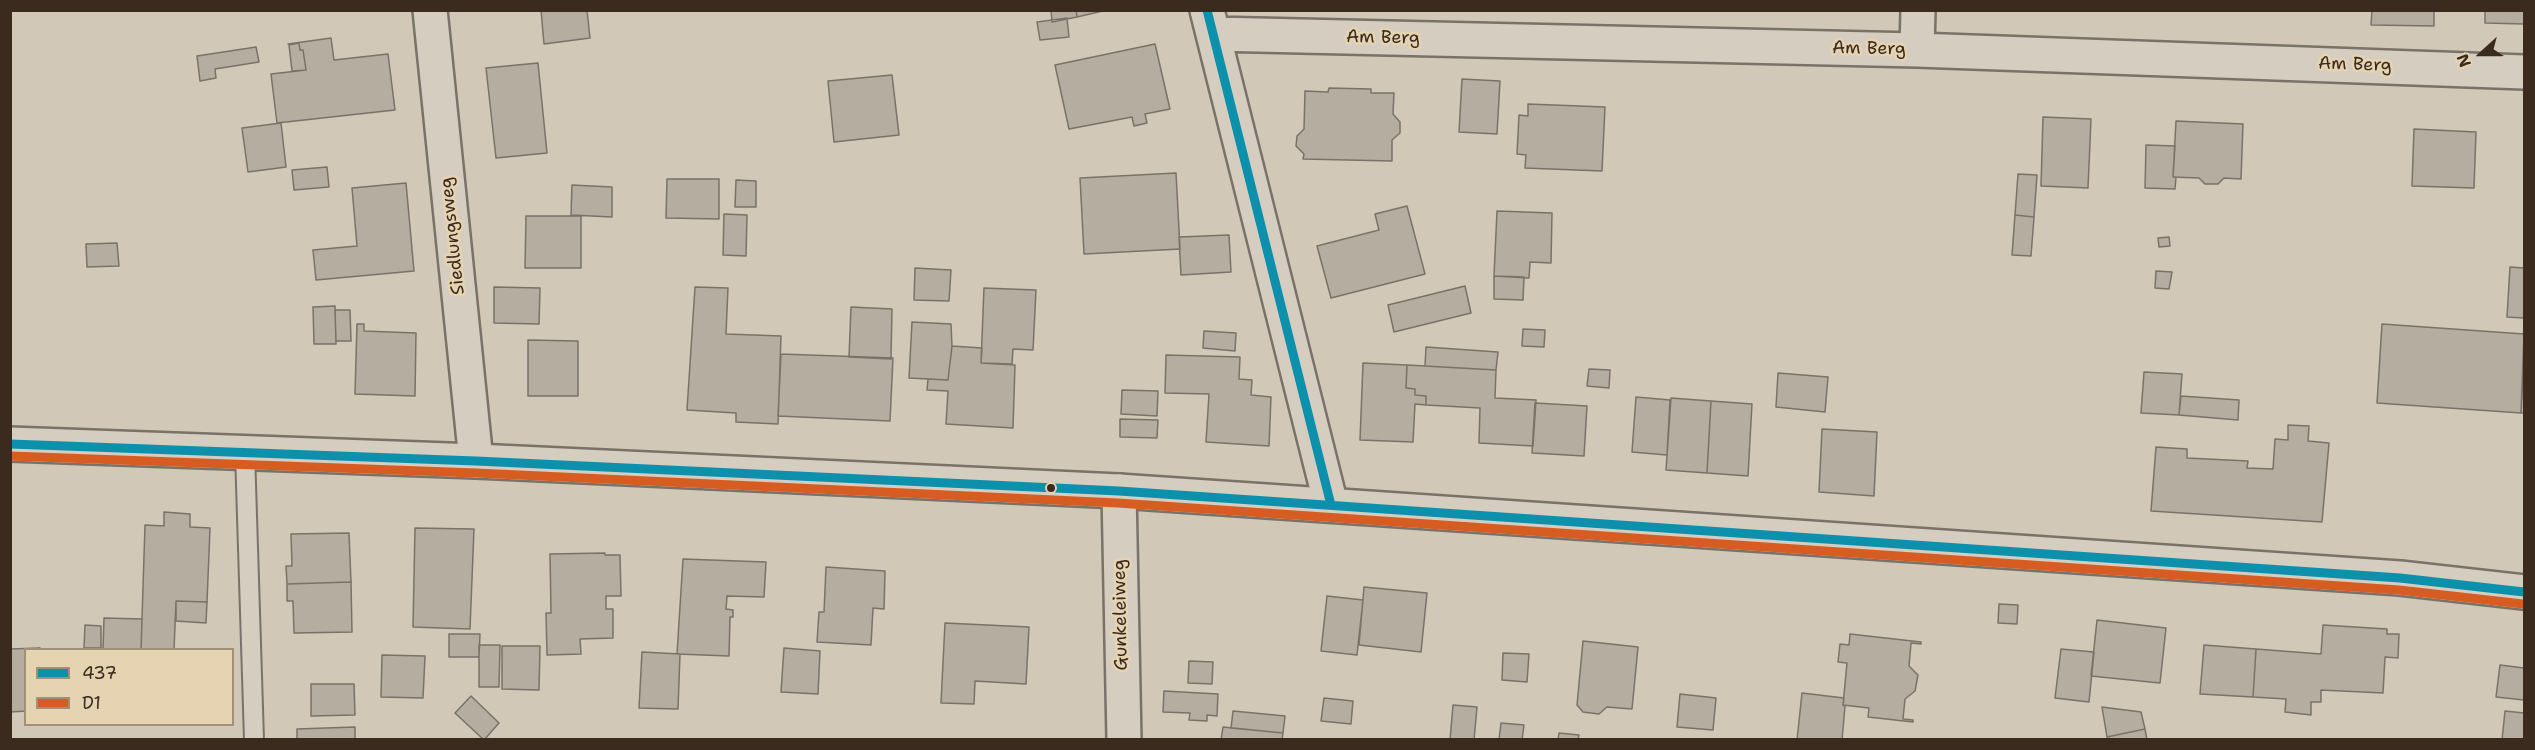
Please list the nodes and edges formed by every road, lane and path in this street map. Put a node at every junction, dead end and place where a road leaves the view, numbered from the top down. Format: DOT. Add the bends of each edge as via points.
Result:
graph roads {
  1 [pos="430,10"];
  2 [pos="1918,10"];
  3 [pos="1210,22"];
  4 [pos="1917,50"];
  5 [pos="2524,72"];
  6 [pos="10,444"];
  7 [pos="245,452"];
  8 [pos="476,461"];
  9 [pos="1119,491"];
  10 [pos="1331,505"];
  11 [pos="2524,592"];
  12 [pos="254,740"];
  13 [pos="1124,740"];
  1 -- 8 [label="street, Siedlungsweg"];
  2 -- 4 [label="street"];
  3 -- 4 [label="street, Am Berg"];
  3 -- 10 [label="street"];
  4 -- 5 [label="street, Am Berg"];
  6 -- 7 [label="street"];
  7 -- 8 [label="street"];
  7 -- 12 [label="lane"];
  8 -- 9 [label="street"];
  9 -- 10 [label="street"];
  9 -- 13 [label="street, Gunkeleiweg"];
  10 -- 11 [label="street" via="2400,578"];
}
